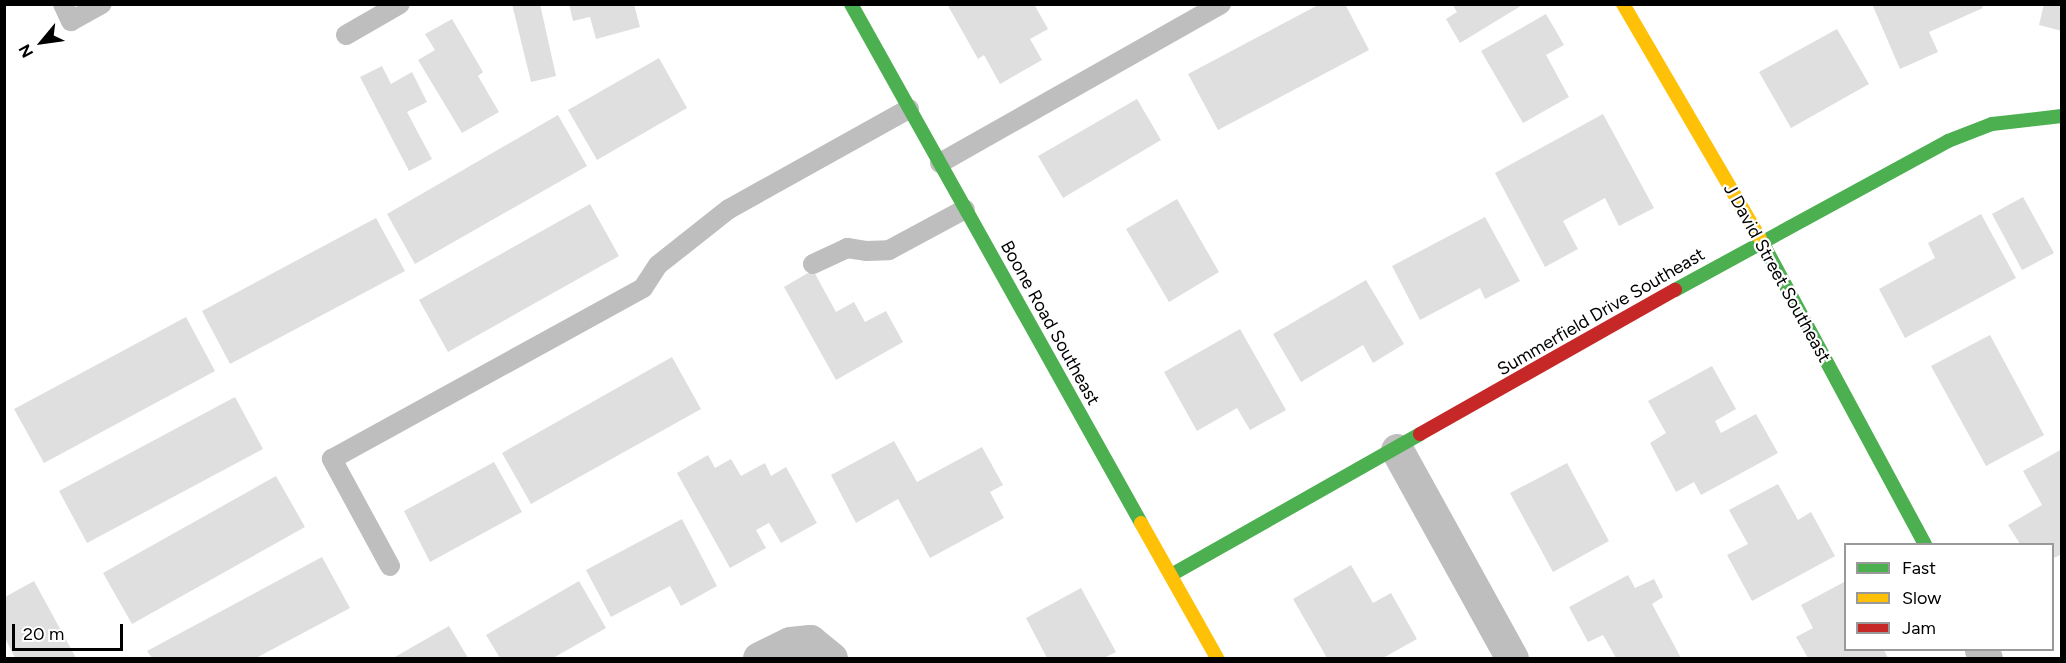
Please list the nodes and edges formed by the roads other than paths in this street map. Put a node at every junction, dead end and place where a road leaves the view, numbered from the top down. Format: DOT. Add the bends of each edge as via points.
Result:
graph roads {
  1 [pos="63,4"];
  2 [pos="102,4"];
  3 [pos="400,4"];
  4 [pos="1221,4"];
  5 [pos="1623,4"];
  6 [pos="860,8"];
  7 [pos="346,35"];
  8 [pos="909,109"];
  9 [pos="2061,116"];
  10 [pos="940,163"];
  11 [pos="965,209"];
  12 [pos="1762,241"];
  13 [pos="813,264"];
  14 [pos="1397,450"];
  15 [pos="1923,543"];
  16 [pos="390,566"];
  17 [pos="1171,575"];
  18 [pos="821,650"];
  19 [pos="759,658"];
  20 [pos="1217,658"];
  21 [pos="1512,658"];
  1 -- 2 [label="lane" via="71,21"];
  3 -- 7 [label="lane"];
  4 -- 10 [label="lane"];
  5 -- 12 [label="street, J David Street Southeast"];
  6 -- 8 [label="street, Boone Road Southeast"];
  8 -- 10 [label="street, Boone Road Southeast"];
  8 -- 16 [label="lane" via="729,209 658,265 643,288 332,459"];
  9 -- 12 [label="street, Summerfield Drive Southeast" via="1992,124 1948,141"];
  10 -- 11 [label="street, Boone Road Southeast"];
  11 -- 13 [label="lane" via="889,250 847,248"];
  11 -- 17 [label="street, Boone Road Southeast"];
  12 -- 14 [label="street, Summerfield Drive Southeast"];
  12 -- 15 [label="street, J David Street Southeast"];
  14 -- 17 [label="street, Summerfield Drive Southeast"];
  14 -- 21 [label="street"];
  17 -- 20 [label="street, Boone Road Southeast"];
  18 -- 19 [label="street" via="790,643"];
}
